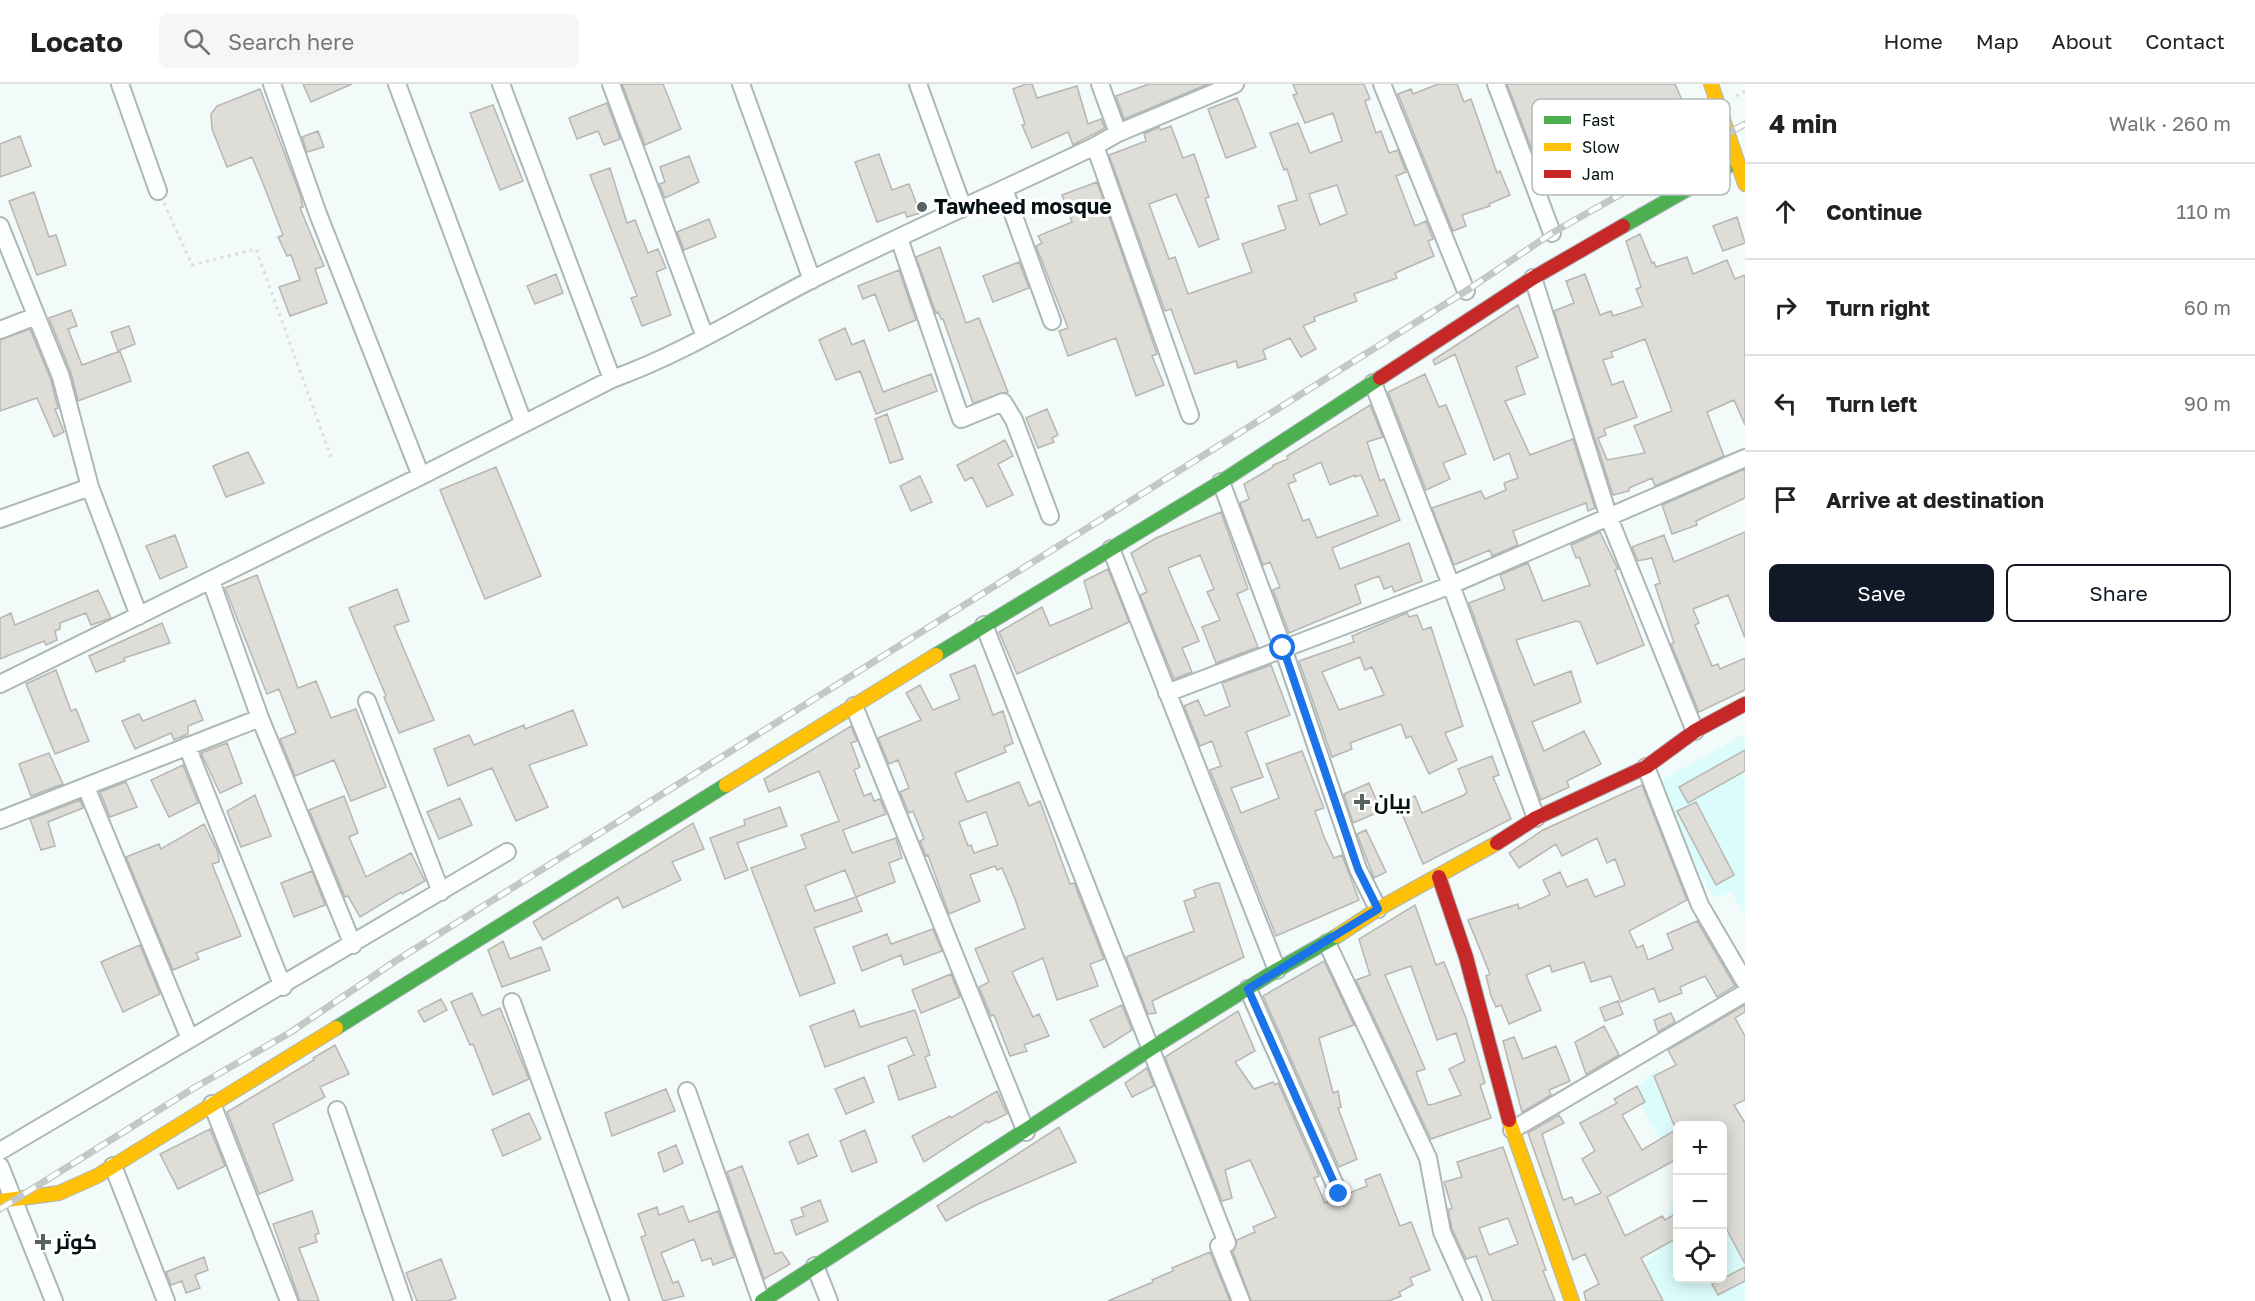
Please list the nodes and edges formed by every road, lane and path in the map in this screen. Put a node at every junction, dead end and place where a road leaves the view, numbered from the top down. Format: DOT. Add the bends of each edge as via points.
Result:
graph roads {
  1 [pos="120,84"];
  2 [pos="272,84"];
  3 [pos="397,84"];
  4 [pos="501,84"];
  5 [pos="611,84"];
  6 [pos="741,84"];
  7 [pos="918,84"];
  8 [pos="1100,84"];
  9 [pos="1234,84"];
  10 [pos="1382,84"];
  11 [pos="1496,84"];
  12 [pos="1711,84"];
  13 [pos="1717,99"];
  14 [pos="1118,133"];
  15 [pos="1730,133"];
  16 [pos="1095,146"];
  17 [pos="1740,159"];
  18 [pos="1532,180"];
  19 [pos="1745,184"];
  20 [pos="1004,189"];
  21 [pos="158,191"];
  22 [pos="1538,195"];
  23 [pos="1677,195"];
  24 [pos="963,208"];
  25 [pos="0,226"];
  26 [pos="1552,233"];
  27 [pos="899,238"];
  28 [pos="1533,278"];
  29 [pos="812,280"];
  30 [pos="1466,291"];
  31 [pos="36,316"];
  32 [pos="1052,321"];
  33 [pos="0,330"];
  34 [pos="705,337"];
  35 [pos="612,379"];
  36 [pos="1372,383"];
  37 [pos="1190,415"];
  38 [pos="523,422"];
  39 [pos="331,457"];
  40 [pos="1745,458"];
  41 [pos="421,476"];
  42 [pos="1221,482"];
  43 [pos="90,487"];
  44 [pos="1050,516"];
  45 [pos="1609,518"];
  46 [pos="0,519"];
  47 [pos="1111,549"];
  48 [pos="211,581"];
  49 [pos="1451,585"];
  50 [pos="139,616"];
  51 [pos="984,625"];
  52 [pos="1283,648"];
  53 [pos="0,684"];
  54 [pos="1167,693"];
  55 [pos="368,701"];
  56 [pos="1745,704"];
  57 [pos="854,706"];
  58 [pos="260,718"];
  59 [pos="1695,731"];
  60 [pos="187,746"];
  61 [pos="1646,767"];
  62 [pos="86,787"];
  63 [pos="1536,818"];
  64 [pos="0,820"];
  65 [pos="507,852"];
  66 [pos="1438,877"];
  67 [pos="441,892"];
  68 [pos="1378,909"];
  69 [pos="1327,943"];
  70 [pos="353,945"];
  71 [pos="1276,970"];
  72 [pos="1745,982"];
  73 [pos="283,987"];
  74 [pos="1248,989"];
  75 [pos="1745,993"];
  76 [pos="512,1002"];
  77 [pos="190,1039"];
  78 [pos="1152,1048"];
  79 [pos="687,1091"];
  80 [pos="212,1104"];
  81 [pos="337,1110"];
  82 [pos="1512,1130"];
  83 [pos="1026,1132"];
  84 [pos="0,1152"];
  85 [pos="0,1166"];
  86 [pos="113,1166"];
  87 [pos="1339,1194"];
  88 [pos="7,1201"];
  89 [pos="815,1266"];
  90 [pos="54,1301"];
  91 [pos="166,1301"];
  92 [pos="289,1301"];
  93 [pos="403,1301"];
  94 [pos="620,1301"];
  95 [pos="762,1301"];
  96 [pos="829,1301"];
  97 [pos="1241,1301"];
  98 [pos="1473,1301"];
  99 [pos="1572,1301"];
  1 -- 21 [label="street"];
  2 -- 41 [label="street" via="318,214"];
  3 -- 38 [label="street"];
  4 -- 35 [label="street"];
  5 -- 34 [label="street"];
  6 -- 29 [label="street"];
  7 -- 24 [label="street"];
  8 -- 14 [label="street"];
  9 -- 14 [label="street"];
  10 -- 30 [label="street"];
  11 -- 18 [label="street"];
  12 -- 13 [label="street"];
  14 -- 16 [label="street"];
  15 -- 17 [label="street"];
  16 -- 20 [label="street"];
  16 -- 37 [label="street"];
  17 -- 19 [label="street"];
  20 -- 24 [label="street"];
  20 -- 32 [label="street"];
  21 -- 39 [label="path" via="192,265 256,249"];
  22 -- 26 [label="street"];
  23 -- 28 [label="street"];
  24 -- 27 [label="street"];
  25 -- 31 [label="street"];
  27 -- 29 [label="street"];
  27 -- 44 [label="street" via="961,419 1003,402 1014,420"];
  28 -- 36 [label="street"];
  28 -- 45 [label="street"];
  29 -- 34 [label="street"];
  31 -- 33 [label="street"];
  31 -- 43 [label="street" via="61,377"];
  34 -- 35 [label="street"];
  35 -- 38 [label="street"];
  36 -- 42 [label="street"];
  36 -- 49 [label="street"];
  38 -- 41 [label="street"];
  40 -- 45 [label="street"];
  41 -- 48 [label="street"];
  42 -- 47 [label="street"];
  42 -- 52 [label="street"];
  43 -- 46 [label="street"];
  43 -- 50 [label="street"];
  45 -- 49 [label="street"];
  45 -- 59 [label="street"];
  47 -- 51 [label="street"];
  47 -- 54 [label="street"];
  48 -- 50 [label="street"];
  48 -- 58 [label="street"];
  49 -- 52 [label="street"];
  49 -- 63 [label="street"];
  50 -- 53 [label="street"];
  51 -- 57 [label="street"];
  51 -- 78 [label="street"];
  52 -- 54 [label="street"];
  52 -- 68 [label="street" via="1358,869"];
  54 -- 71 [label="street"];
  55 -- 67 [label="street"];
  56 -- 59 [label="street"];
  57 -- 80 [label="street"];
  57 -- 83 [label="street"];
  58 -- 60 [label="street"];
  58 -- 70 [label="street"];
  59 -- 61 [label="street"];
  60 -- 62 [label="street"];
  60 -- 73 [label="street"];
  61 -- 63 [label="street"];
  61 -- 72 [label="street" via="1700,905"];
  62 -- 64 [label="street"];
  62 -- 77 [label="street"];
  63 -- 66 [label="street"];
  65 -- 67 [label="street"];
  66 -- 68 [label="street"];
  66 -- 82 [label="street" via="1466,957"];
  67 -- 70 [label="street"];
  68 -- 69 [label="street"];
  69 -- 71 [label="street"];
  69 -- 98 [label="street" via="1428,1158 1442,1232"];
  70 -- 73 [label="street"];
  71 -- 74 [label="street"];
  73 -- 77 [label="street"];
  74 -- 78 [label="street"];
  74 -- 87 [label="street"];
  75 -- 82 [label="street"];
  76 -- 94 [label="street"];
  77 -- 84 [label="street"];
  78 -- 83 [label="street"];
  78 -- 97 [label="street"];
  79 -- 95 [label="street"];
  80 -- 86 [label="street"];
  80 -- 92 [label="street"];
  81 -- 93 [label="street"];
  82 -- 99 [label="street"];
  83 -- 89 [label="street"];
  85 -- 88 [label="street"];
  86 -- 88 [label="street" via="59,1193"];
  86 -- 91 [label="street"];
  88 -- 90 [label="street"];
  89 -- 95 [label="street"];
  89 -- 96 [label="street"];
}
